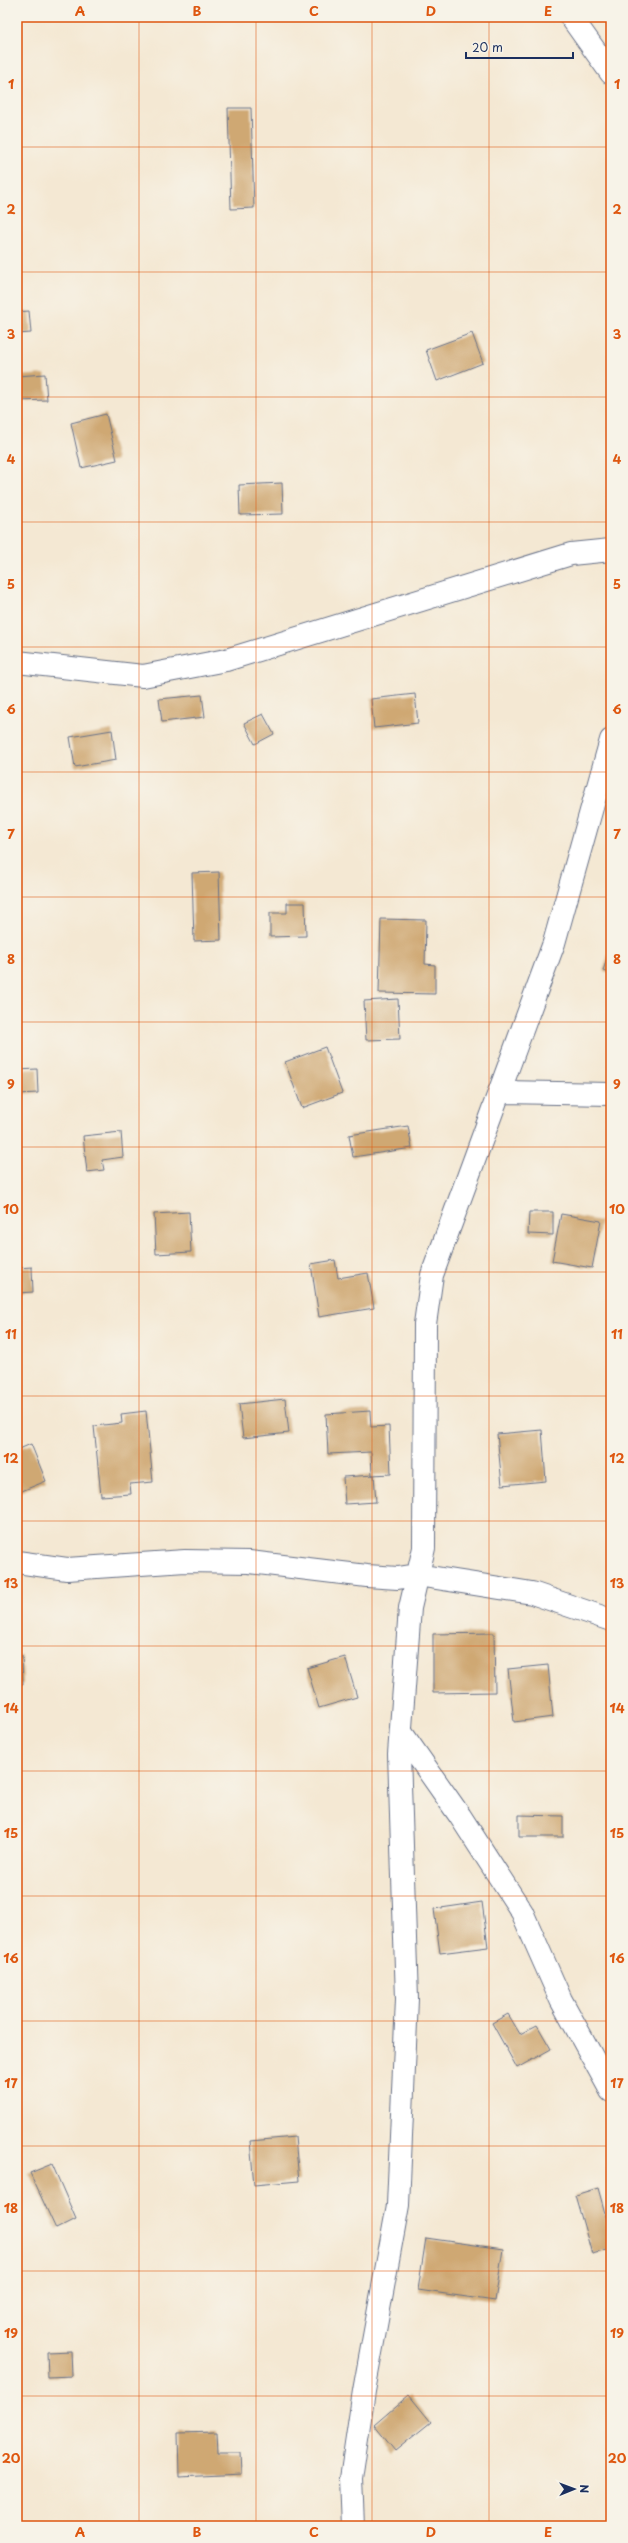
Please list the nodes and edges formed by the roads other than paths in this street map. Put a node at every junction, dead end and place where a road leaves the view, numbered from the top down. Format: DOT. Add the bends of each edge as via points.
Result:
graph roads {
  1 [pos="571,17"];
  2 [pos="611,73"];
  3 [pos="611,550"];
  4 [pos="17,662"];
  5 [pos="611,740"];
  6 [pos="499,1092"];
  7 [pos="611,1094"];
  8 [pos="17,1562"];
  9 [pos="418,1575"];
  10 [pos="611,1620"];
  11 [pos="401,1732"];
  12 [pos="611,2090"];
  13 [pos="353,2526"];
  1 -- 2 [label="street"];
  3 -- 4 [label="street" via="571,554 226,660 143,676"];
  5 -- 6 [label="street" via="554,944"];
  6 -- 7 [label="street"];
  6 -- 9 [label="street" via="432,1275 425,1324 424,1548"];
  8 -- 9 [label="street" via="67,1569 185,1561 249,1562 366,1576 398,1578"];
  9 -- 10 [label="street" via="532,1593"];
  9 -- 11 [label="street" via="410,1608"];
  11 -- 12 [label="street" via="460,1816 522,1912 560,2000"];
  11 -- 13 [label="street" via="399,1754 407,1999 398,2205 364,2391 352,2478"];
}
